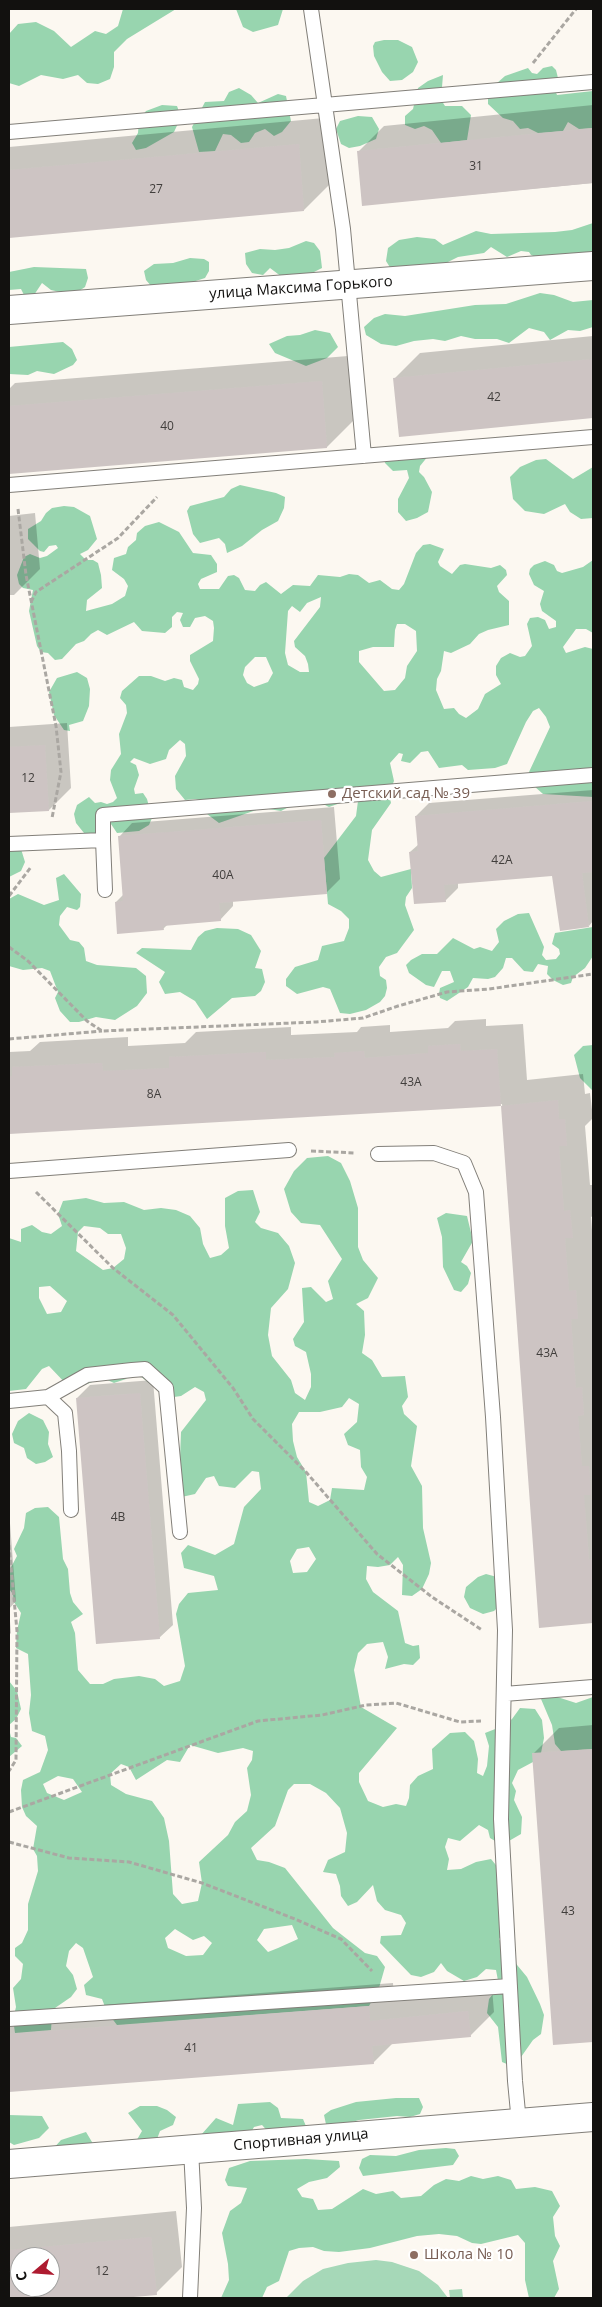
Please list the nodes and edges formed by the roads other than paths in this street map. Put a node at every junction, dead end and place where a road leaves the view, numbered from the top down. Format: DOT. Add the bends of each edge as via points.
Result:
graph roads {
  1 [pos="311,9"];
  2 [pos="593,82"];
  3 [pos="325,104"];
  4 [pos="9,132"];
  5 [pos="593,266"];
  6 [pos="350,284"];
  7 [pos="9,310"];
  8 [pos="593,437"];
  9 [pos="364,456"];
  10 [pos="12,485"];
  11 [pos="593,775"];
  12 [pos="103,840"];
  13 [pos="9,844"];
  14 [pos="105,890"];
  15 [pos="289,1150"];
  16 [pos="378,1154"];
  17 [pos="9,1171"];
  18 [pos="48,1397"];
  19 [pos="9,1401"];
  20 [pos="71,1510"];
  21 [pos="180,1532"];
  22 [pos="593,1687"];
  23 [pos="504,1694"];
  24 [pos="510,1986"];
  25 [pos="9,2019"];
  26 [pos="593,2117"];
  27 [pos="519,2123"];
  28 [pos="191,2149"];
  29 [pos="9,2164"];
  30 [pos="190,2298"];
  1 -- 3 [label="lane"];
  2 -- 3 [label="lane"];
  3 -- 4 [label="lane"];
  3 -- 6 [label="lane"];
  5 -- 6 [label="street, улица Максима Горького"];
  6 -- 7 [label="street, улица Максима Горького"];
  6 -- 9 [label="lane"];
  8 -- 9 [label="lane"];
  9 -- 10 [label="lane"];
  11 -- 12 [label="lane" via="103,815"];
  12 -- 13 [label="lane"];
  12 -- 14 [label="lane"];
  15 -- 17 [label="lane"];
  16 -- 23 [label="lane" via="434,1153 464,1164 476,1192 493,1417 505,1642"];
  18 -- 19 [label="lane"];
  18 -- 20 [label="lane" via="65,1413"];
  18 -- 21 [label="lane" via="87,1375 145,1369 166,1388"];
  22 -- 23 [label="lane"];
  23 -- 24 [label="lane" via="501,1819"];
  24 -- 25 [label="lane"];
  24 -- 27 [label="lane"];
  26 -- 27 [label="street, Спортивная улица"];
  27 -- 28 [label="street, Спортивная улица"];
  28 -- 29 [label="street, Спортивная улица"];
  28 -- 30 [label="lane" via="194,2208"];
}
